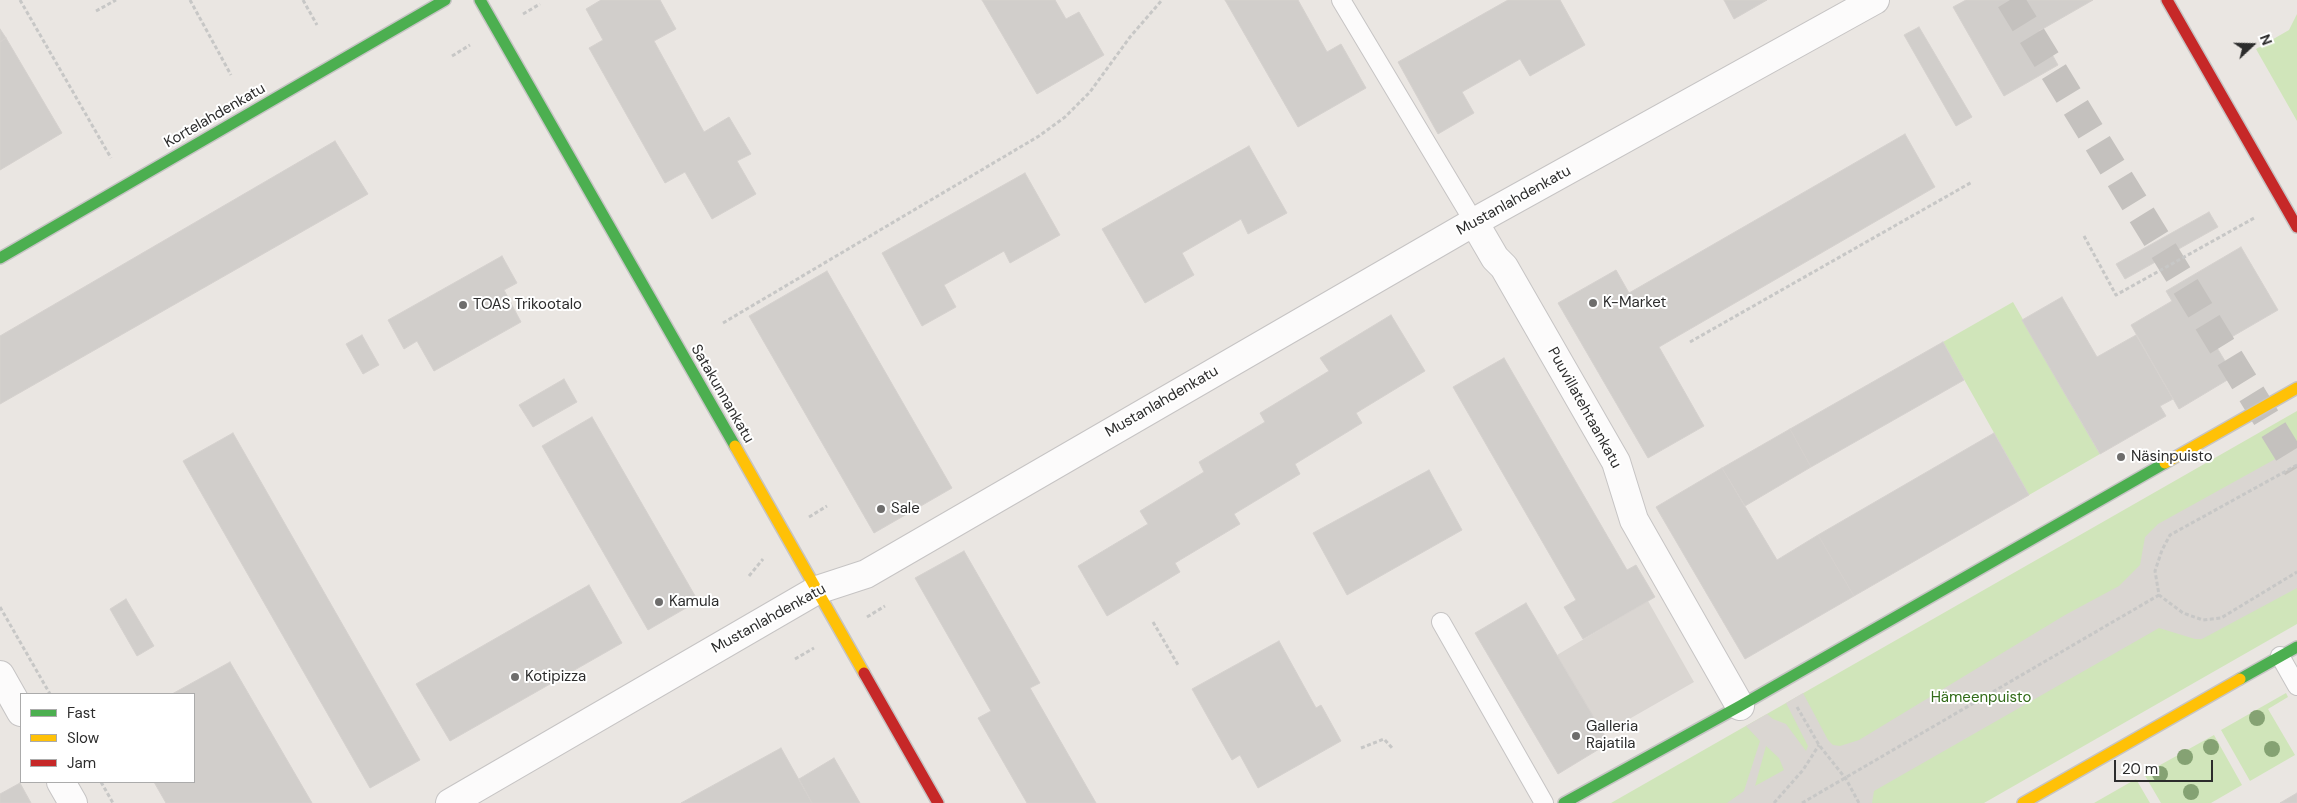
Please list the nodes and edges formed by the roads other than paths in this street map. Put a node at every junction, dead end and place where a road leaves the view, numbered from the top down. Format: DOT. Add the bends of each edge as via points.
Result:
graph roads {
  1 [pos="445,0"];
  2 [pos="480,0"];
  3 [pos="1341,0"];
  4 [pos="1875,0"];
  5 [pos="2167,0"];
  6 [pos="1474,222"];
  7 [pos="2297,226"];
  8 [pos="0,258"];
  9 [pos="2297,388"];
  10 [pos="817,590"];
  11 [pos="1442,622"];
  12 [pos="2297,647"];
  13 [pos="2280,656"];
  14 [pos="0,675"];
  15 [pos="2297,686"];
  16 [pos="1740,706"];
  17 [pos="20,710"];
  18 [pos="62,783"];
  19 [pos="73,803"];
  20 [pos="450,803"];
  21 [pos="938,803"];
  22 [pos="1544,803"];
  23 [pos="1564,803"];
  24 [pos="2023,803"];
  1 -- 8 [label="street, Kortelahdenkatu"];
  2 -- 10 [label="street, Satakunnankatu"];
  3 -- 6 [label="lane"];
  4 -- 6 [label="street, Mustanlahdenkatu"];
  5 -- 7 [label="street"];
  6 -- 10 [label="street, Mustanlahdenkatu" via="866,574"];
  6 -- 16 [label="street, Puuvillatehtaankatu" via="1504,267 1616,462 1634,520"];
  9 -- 16 [label="street"];
  10 -- 20 [label="street, Mustanlahdenkatu"];
  10 -- 21 [label="street, Satakunnankatu"];
  11 -- 22 [label="lane"];
  12 -- 13 [label="street"];
  13 -- 15 [label="lane"];
  13 -- 24 [label="street"];
  14 -- 17 [label="street"];
  16 -- 23 [label="street"];
  18 -- 19 [label="street"];
}
